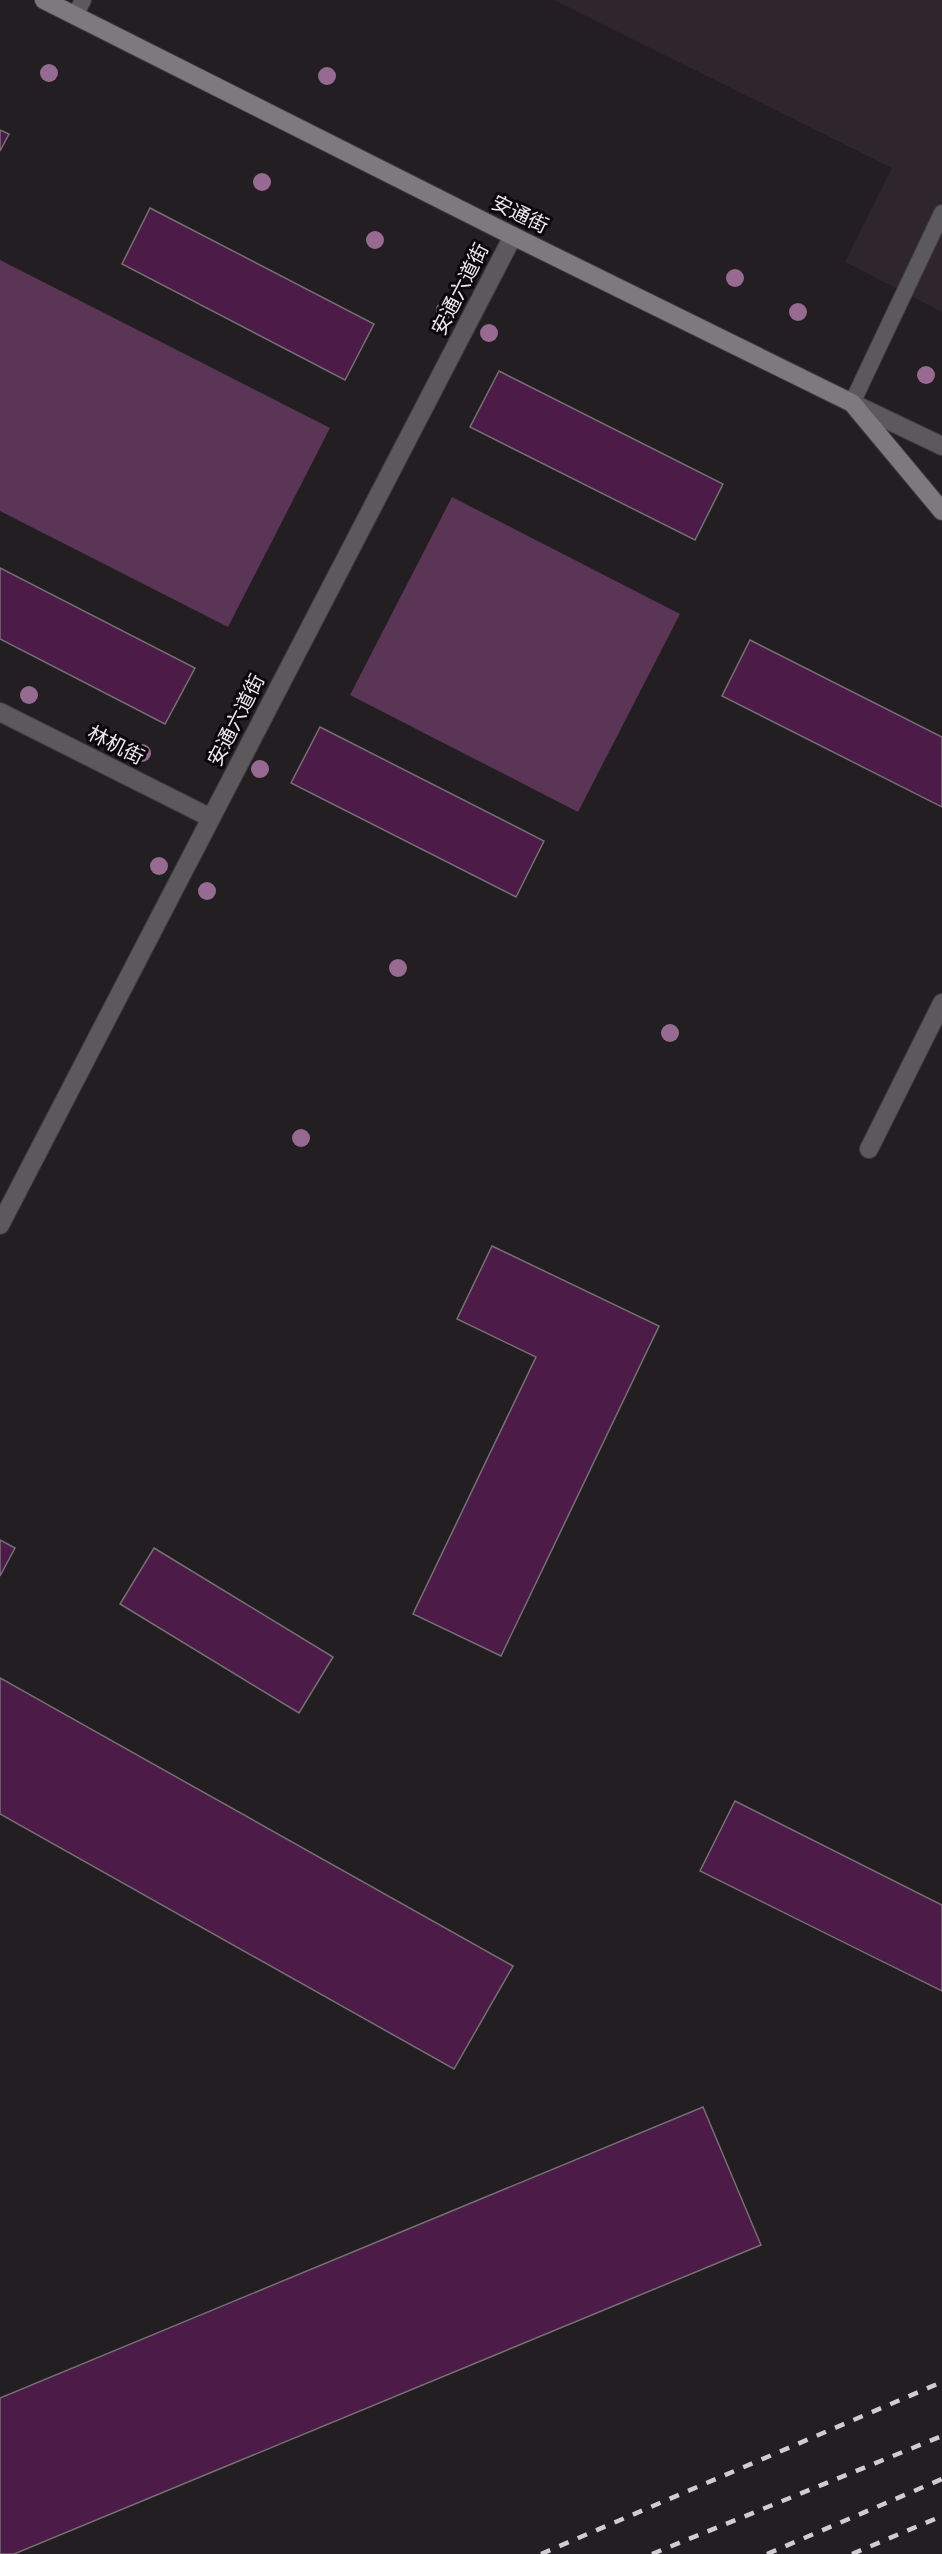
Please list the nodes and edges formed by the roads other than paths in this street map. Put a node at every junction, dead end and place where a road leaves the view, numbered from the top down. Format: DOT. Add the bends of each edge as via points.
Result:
graph roads {
  1 [pos="44,0"];
  2 [pos="79,8"];
  3 [pos="942,213"];
  4 [pos="513,236"];
  5 [pos="852,403"];
  6 [pos="942,446"];
  7 [pos="942,511"];
  8 [pos="0,712"];
  9 [pos="211,818"];
  10 [pos="942,1003"];
  11 [pos="868,1149"];
  12 [pos="0,1225"];
  1 -- 2 [label="main road, 安通街"];
  2 -- 4 [label="main road, 安通街"];
  3 -- 5 [label="lane"];
  4 -- 5 [label="main road, 安通街"];
  4 -- 9 [label="street, 安通六道街"];
  5 -- 6 [label="street"];
  5 -- 7 [label="main road, 安通街"];
  8 -- 9 [label="street, 林机街"];
  9 -- 12 [label="street, 安通六道街"];
  10 -- 11 [label="street"];
}
